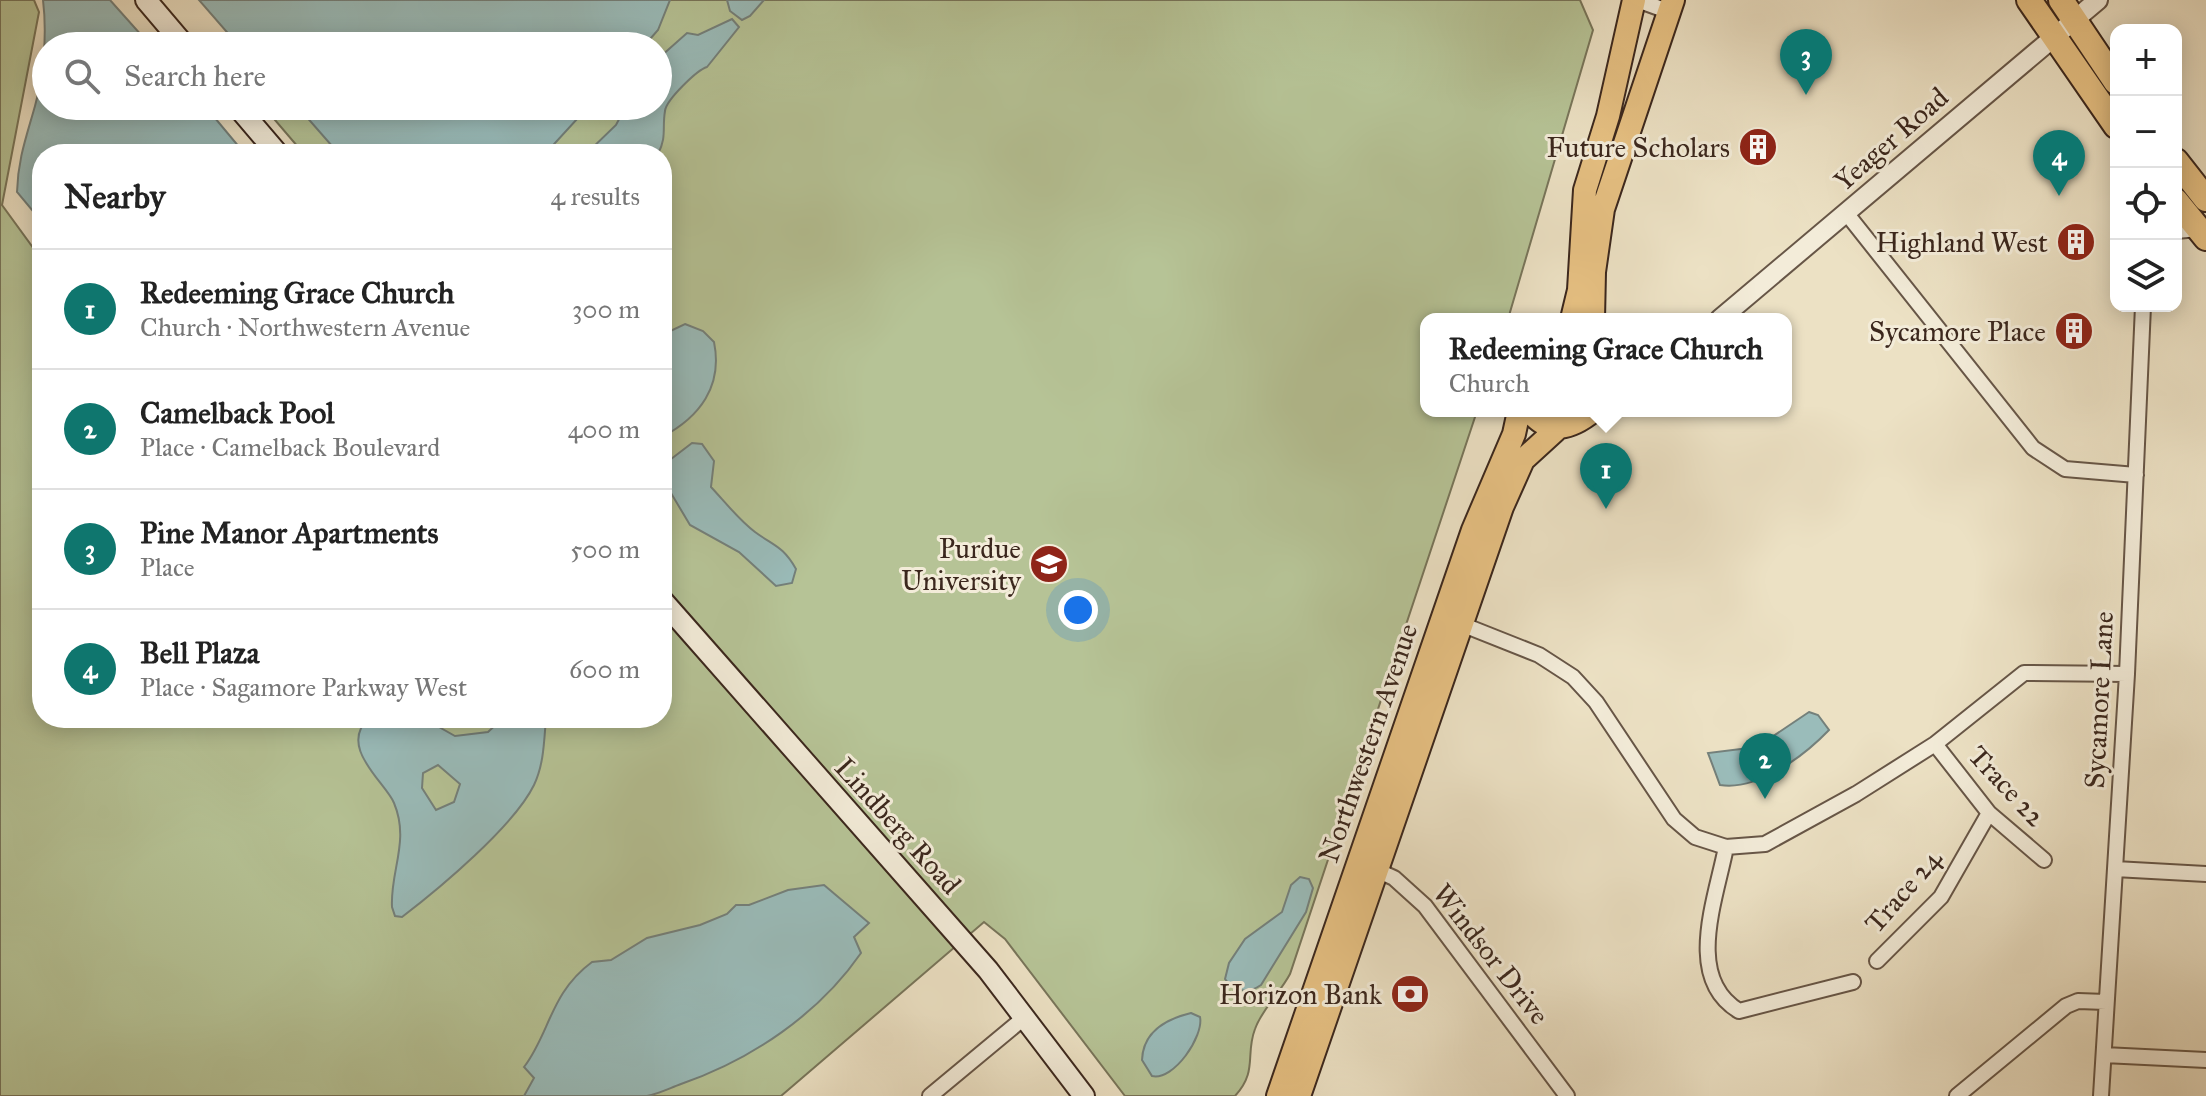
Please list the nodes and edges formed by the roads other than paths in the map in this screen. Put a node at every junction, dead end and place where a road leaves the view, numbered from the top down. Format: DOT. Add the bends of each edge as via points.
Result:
graph roads {
  1 [pos="146,0"];
  2 [pos="1635,0"];
  3 [pos="2029,0"];
  4 [pos="2098,0"];
  5 [pos="1671,6"];
  6 [pos="2067,10"];
  7 [pos="173,32"];
  8 [pos="2053,38"];
  9 [pos="2110,73"];
  10 [pos="2110,118"];
  11 [pos="249,120"];
  12 [pos="269,144"];
  13 [pos="2182,168"];
  14 [pos="2206,199"];
  15 [pos="2182,212"];
  16 [pos="1847,214"];
  17 [pos="2193,233"];
  18 [pos="2143,312"];
  19 [pos="1573,313"];
  20 [pos="1593,313"];
  21 [pos="1727,313"];
  22 [pos="1518,417"];
  23 [pos="1536,417"];
  24 [pos="1584,417"];
  25 [pos="1558,428"];
  26 [pos="2136,475"];
  27 [pos="672,611"];
  28 [pos="1450,625"];
  29 [pos="2127,674"];
  30 [pos="1935,744"];
  31 [pos="1989,813"];
  32 [pos="1726,847"];
  33 [pos="2044,860"];
  34 [pos="1368,866"];
  35 [pos="2115,869"];
  36 [pos="2206,874"];
  37 [pos="1877,961"];
  38 [pos="1853,982"];
  39 [pos="2106,1002"];
  40 [pos="1025,1017"];
  41 [pos="2104,1055"];
  42 [pos="2206,1060"];
  43 [pos="930,1096"];
  44 [pos="1084,1096"];
  45 [pos="1278,1096"];
  46 [pos="1299,1096"];
  47 [pos="1567,1096"];
  48 [pos="1957,1096"];
  49 [pos="2101,1096"];
  1 -- 7 [label="main road"];
  2 -- 5 [label="street"];
  2 -- 19 [label="main road" via="1585,190"];
  3 -- 8 [label="highway"];
  4 -- 6 [label="street, Yeager Road"];
  5 -- 20 [label="main road" via="1603,209"];
  6 -- 8 [label="street, Yeager Road"];
  6 -- 9 [label="highway"];
  8 -- 10 [label="highway"];
  8 -- 16 [label="street, Yeager Road"];
  11 -- 12 [label="main road"];
  13 -- 14 [label="highway"];
  15 -- 17 [label="highway"];
  16 -- 21 [label="street, Yeager Road"];
  16 -- 26 [label="street" via="2033,448 2065,469"];
  18 -- 26 [label="street, Sycamore Lane"];
  22 -- 28 [label="main road, Northwestern Avenue" via="1495,473"];
  23 -- 25 [label="main road"];
  24 -- 25 [label="main road, Northwestern Avenue"];
  25 -- 28 [label="main road, Northwestern Avenue" via="1520,466"];
  26 -- 29 [label="street, Sycamore Lane"];
  27 -- 40 [label="main road, Lindberg Road"];
  28 -- 32 [label="street" via="1552,662 1573,677 1596,702 1674,819 1695,837"];
  28 -- 34 [label="main road, Northwestern Avenue"];
  29 -- 30 [label="street" via="2024,673"];
  29 -- 35 [label="street, Sycamore Lane"];
  30 -- 31 [label="street, Trace 22"];
  30 -- 32 [label="street" via="1788,833 1765,844"];
  31 -- 33 [label="street, Trace 22"];
  31 -- 37 [label="street, Trace 24" via="1941,897"];
  32 -- 38 [label="street" via="1707,963 1716,993 1739,1011"];
  34 -- 45 [label="main road, Northwestern Avenue"];
  34 -- 46 [label="main road, Northwestern Avenue"];
  34 -- 47 [label="street, Windsor Drive" via="1425,906"];
  35 -- 36 [label="street"];
  35 -- 39 [label="street, Sycamore Lane"];
  39 -- 41 [label="street, Sycamore Lane"];
  39 -- 48 [label="street" via="2066,1006"];
  40 -- 43 [label="street"];
  40 -- 44 [label="main road, Lindberg Road"];
  41 -- 42 [label="street"];
  41 -- 49 [label="street, Sycamore Lane"];
}
